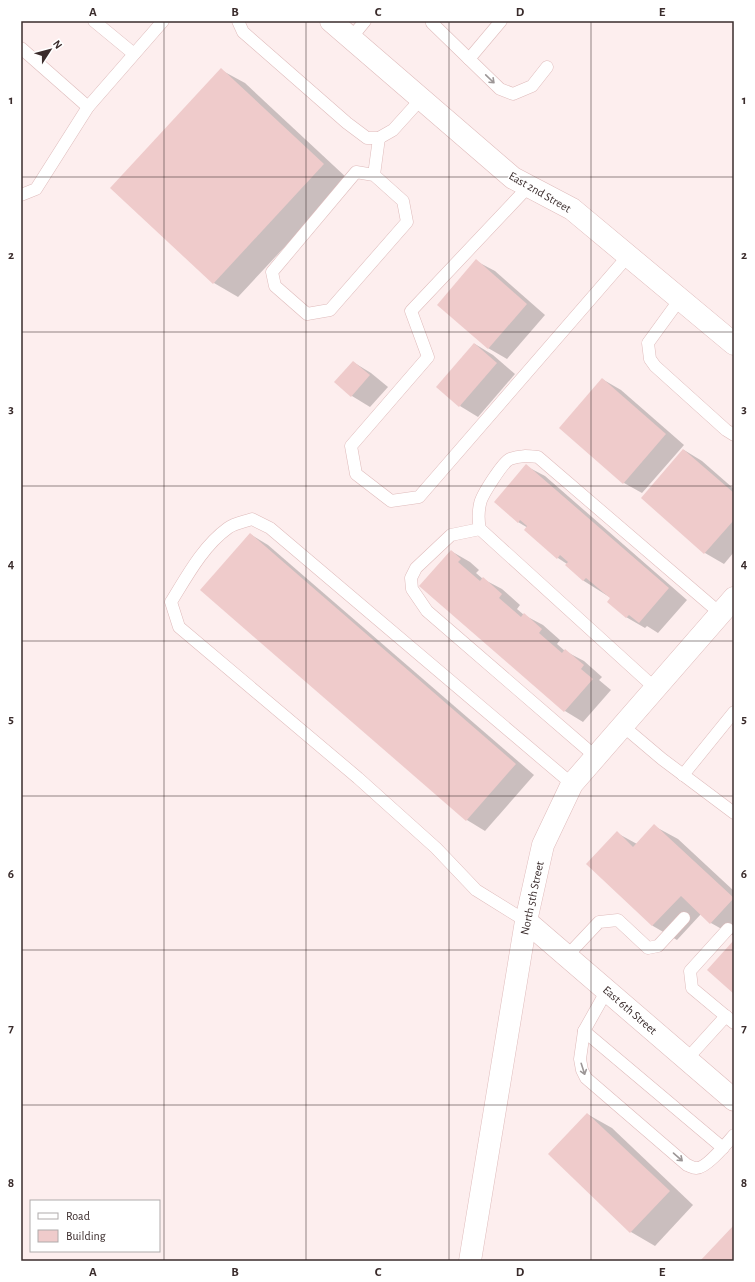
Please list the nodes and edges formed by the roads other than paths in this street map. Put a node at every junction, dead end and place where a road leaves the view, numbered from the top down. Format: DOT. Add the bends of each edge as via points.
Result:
graph roads {
  1 [pos="94,21"];
  2 [pos="163,21"];
  3 [pos="238,21"];
  4 [pos="331,21"];
  5 [pos="365,21"];
  6 [pos="433,21"];
  7 [pos="501,21"];
  8 [pos="351,38"];
  9 [pos="21,48"];
  10 [pos="134,54"];
  11 [pos="469,59"];
  12 [pos="548,67"];
  13 [pos="421,99"];
  14 [pos="88,107"];
  15 [pos="379,138"];
  16 [pos="374,175"];
  17 [pos="529,186"];
  18 [pos="21,195"];
  19 [pos="628,256"];
  20 [pos="680,299"];
  21 [pos="734,344"];
  22 [pos="734,435"];
  23 [pos="480,529"];
  24 [pos="727,606"];
  25 [pos="656,689"];
  26 [pos="734,712"];
  27 [pos="623,726"];
  28 [pos="596,757"];
  29 [pos="683,775"];
  30 [pos="572,784"];
  31 [pos="734,813"];
  32 [pos="684,918"];
  33 [pos="526,921"];
  34 [pos="728,928"];
  35 [pos="567,956"];
  36 [pos="607,990"];
  37 [pos="730,1020"];
  38 [pos="584,1031"];
  39 [pos="687,1059"];
  40 [pos="734,1100"];
  41 [pos="734,1136"];
  42 [pos="723,1148"];
  43 [pos="470,1261"];
  1 -- 10 [label="lane"];
  2 -- 10 [label="lane"];
  3 -- 15 [label="lane" via="243,32 347,123 367,138"];
  4 -- 8 [label="street, East 2nd Street"];
  5 -- 8 [label="lane"];
  6 -- 11 [label="lane" via="432,23"];
  7 -- 11 [label="lane"];
  8 -- 13 [label="street, East 2nd Street"];
  9 -- 14 [label="lane"];
  10 -- 14 [label="lane"];
  11 -- 12 [label="lane, one-way" via="500,88 513,94 532,86"];
  13 -- 15 [label="lane" via="393,130"];
  13 -- 17 [label="street, East 2nd Street" via="513,178"];
  14 -- 18 [label="lane" via="36,189"];
  15 -- 16 [label="lane"];
  16 -- 16 [label="lane" via="403,201 407,222 330,310 307,314 275,286 272,272 356,172"];
  17 -- 19 [label="street, East 2nd Street" via="572,209"];
  17 -- 19 [label="lane" via="411,311 428,357 351,446 356,474 391,501 419,497"];
  19 -- 20 [label="street, East 2nd Street"];
  20 -- 21 [label="street, East 2nd Street"];
  20 -- 22 [label="lane" via="648,343 650,359"];
  23 -- 24 [label="lane" via="480,502 499,469 508,460 522,455 538,457"];
  23 -- 25 [label="lane"];
  23 -- 28 [label="lane" via="451,535 416,568 411,578 412,589 427,611"];
  24 -- 25 [label="street, North 5th Street"];
  25 -- 27 [label="street, North 5th Street"];
  26 -- 29 [label="lane"];
  27 -- 28 [label="street, North 5th Street"];
  27 -- 29 [label="lane"];
  28 -- 30 [label="street, North 5th Street"];
  29 -- 31 [label="lane"];
  30 -- 33 [label="street, North 5th Street" via="543,845"];
  30 -- 33 [label="lane" via="270,528 252,519 229,527 210,544 171,602 178,627 358,778 436,848 476,890"];
  32 -- 35 [label="lane" via="658,946 648,948 618,920 599,922"];
  33 -- 35 [label="street, East 6th Street"];
  33 -- 43 [label="street, North 5th Street"];
  34 -- 37 [label="lane" via="690,971 692,988"];
  35 -- 36 [label="street, East 6th Street"];
  36 -- 38 [label="lane"];
  36 -- 39 [label="street, East 6th Street"];
  37 -- 39 [label="lane"];
  38 -- 42 [label="lane"];
  38 -- 42 [label="lane, one-way" via="580,1059 586,1078 687,1165 697,1168 703,1166"];
  39 -- 40 [label="street, East 6th Street"];
  41 -- 42 [label="lane"];
}
